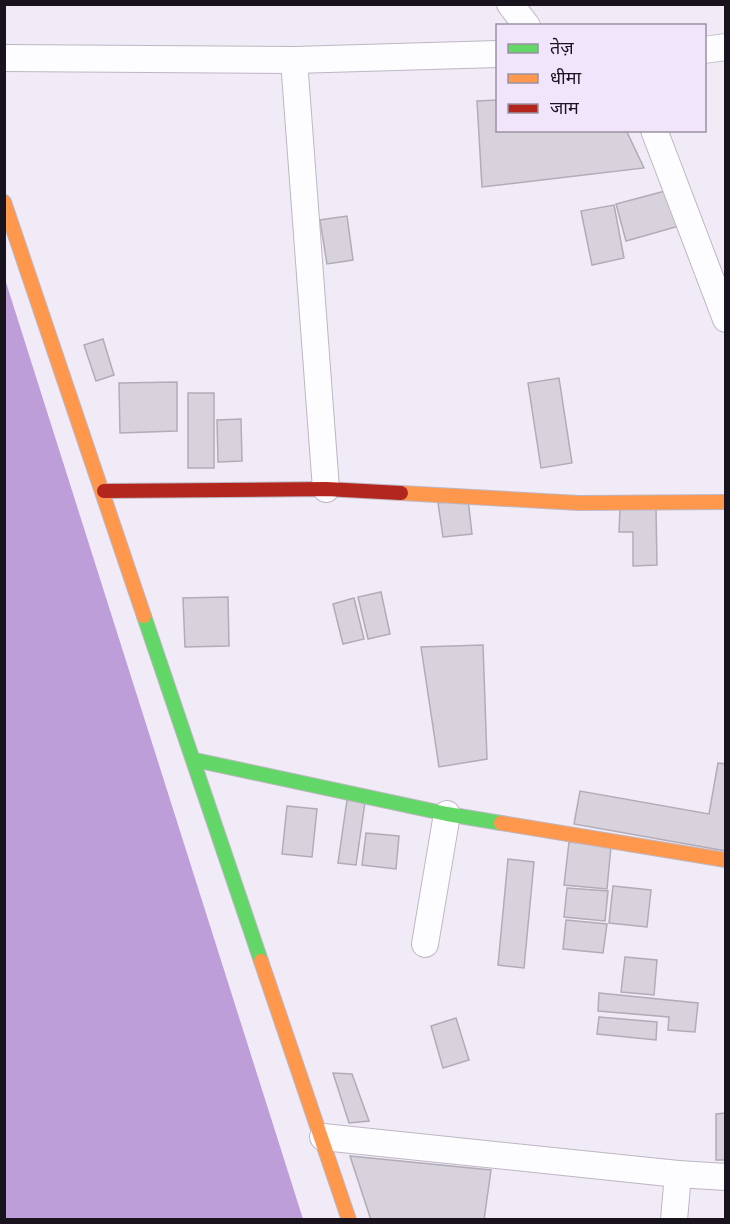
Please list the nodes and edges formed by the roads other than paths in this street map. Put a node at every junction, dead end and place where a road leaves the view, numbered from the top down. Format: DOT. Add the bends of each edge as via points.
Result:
graph roads {
  1 [pos="510,4"];
  2 [pos="525,24"];
  3 [pos="726,47"];
  4 [pos="706,50"];
  5 [pos="496,54"];
  6 [pos="4,58"];
  7 [pos="294,60"];
  8 [pos="655,132"];
  9 [pos="4,202"];
  10 [pos="717,271"];
  11 [pos="726,319"];
  12 [pos="326,489"];
  13 [pos="104,491"];
  14 [pos="726,502"];
  15 [pos="195,760"];
  16 [pos="447,814"];
  17 [pos="726,860"];
  18 [pos="424,944"];
  19 [pos="323,1137"];
  20 [pos="678,1174"];
  21 [pos="726,1176"];
  22 [pos="349,1220"];
  23 [pos="674,1220"];
  1 -- 2 [label="street"];
  3 -- 4 [label="street"];
  5 -- 7 [label="street"];
  6 -- 7 [label="street"];
  7 -- 12 [label="street"];
  8 -- 10 [label="street"];
  9 -- 13 [label="street"];
  10 -- 11 [label="street"];
  12 -- 13 [label="street"];
  12 -- 14 [label="street" via="579,503"];
  13 -- 15 [label="street"];
  15 -- 16 [label="street"];
  15 -- 19 [label="street"];
  16 -- 17 [label="street"];
  16 -- 18 [label="street"];
  19 -- 20 [label="street"];
  19 -- 22 [label="street"];
  20 -- 21 [label="street"];
  20 -- 23 [label="street"];
}
